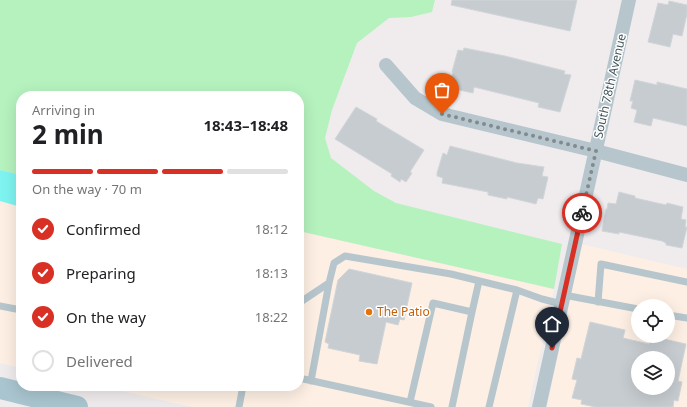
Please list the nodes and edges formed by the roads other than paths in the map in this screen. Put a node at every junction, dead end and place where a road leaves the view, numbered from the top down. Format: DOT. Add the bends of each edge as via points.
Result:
graph roads {
  1 [pos="629,0"];
  2 [pos="386,65"];
  3 [pos="596,151"];
  4 [pos="687,175"];
  5 [pos="479,281"];
  6 [pos="687,282"];
  7 [pos="329,283"];
  8 [pos="517,290"];
  9 [pos="304,300"];
  10 [pos="563,300"];
  11 [pos="598,302"];
  12 [pos="0,306"];
  13 [pos="631,308"];
  14 [pos="16,309"];
  15 [pos="472,312"];
  16 [pos="675,316"];
  17 [pos="687,318"];
  18 [pos="304,379"];
  19 [pos="310,381"];
  20 [pos="0,388"];
  21 [pos="242,391"];
  22 [pos="410,402"];
  23 [pos="77,407"];
  24 [pos="239,407"];
  25 [pos="431,407"];
  26 [pos="452,407"];
  27 [pos="489,407"];
  28 [pos="539,407"];
  1 -- 3 [label="street, South 78th Avenue"];
  2 -- 3 [label="street" via="415,98 442,114"];
  3 -- 4 [label="street"];
  3 -- 10 [label="street, South 78th Avenue"];
  5 -- 7 [label="lane" via="345,256 334,263"];
  5 -- 8 [label="lane"];
  5 -- 15 [label="lane"];
  6 -- 11 [label="lane" via="601,264"];
  7 -- 9 [label="lane"];
  7 -- 19 [label="lane"];
  8 -- 10 [label="lane" via="542,300"];
  8 -- 27 [label="lane"];
  10 -- 11 [label="lane"];
  10 -- 28 [label="street, South 78th Avenue"];
  11 -- 13 [label="lane"];
  12 -- 14 [label="lane"];
  15 -- 22 [label="lane" via="433,303"];
  15 -- 26 [label="lane"];
  16 -- 17 [label="lane"];
  18 -- 19 [label="lane"];
  19 -- 22 [label="lane"];
  20 -- 23 [label="main road"];
  21 -- 24 [label="lane"];
  22 -- 25 [label="lane"];
}
